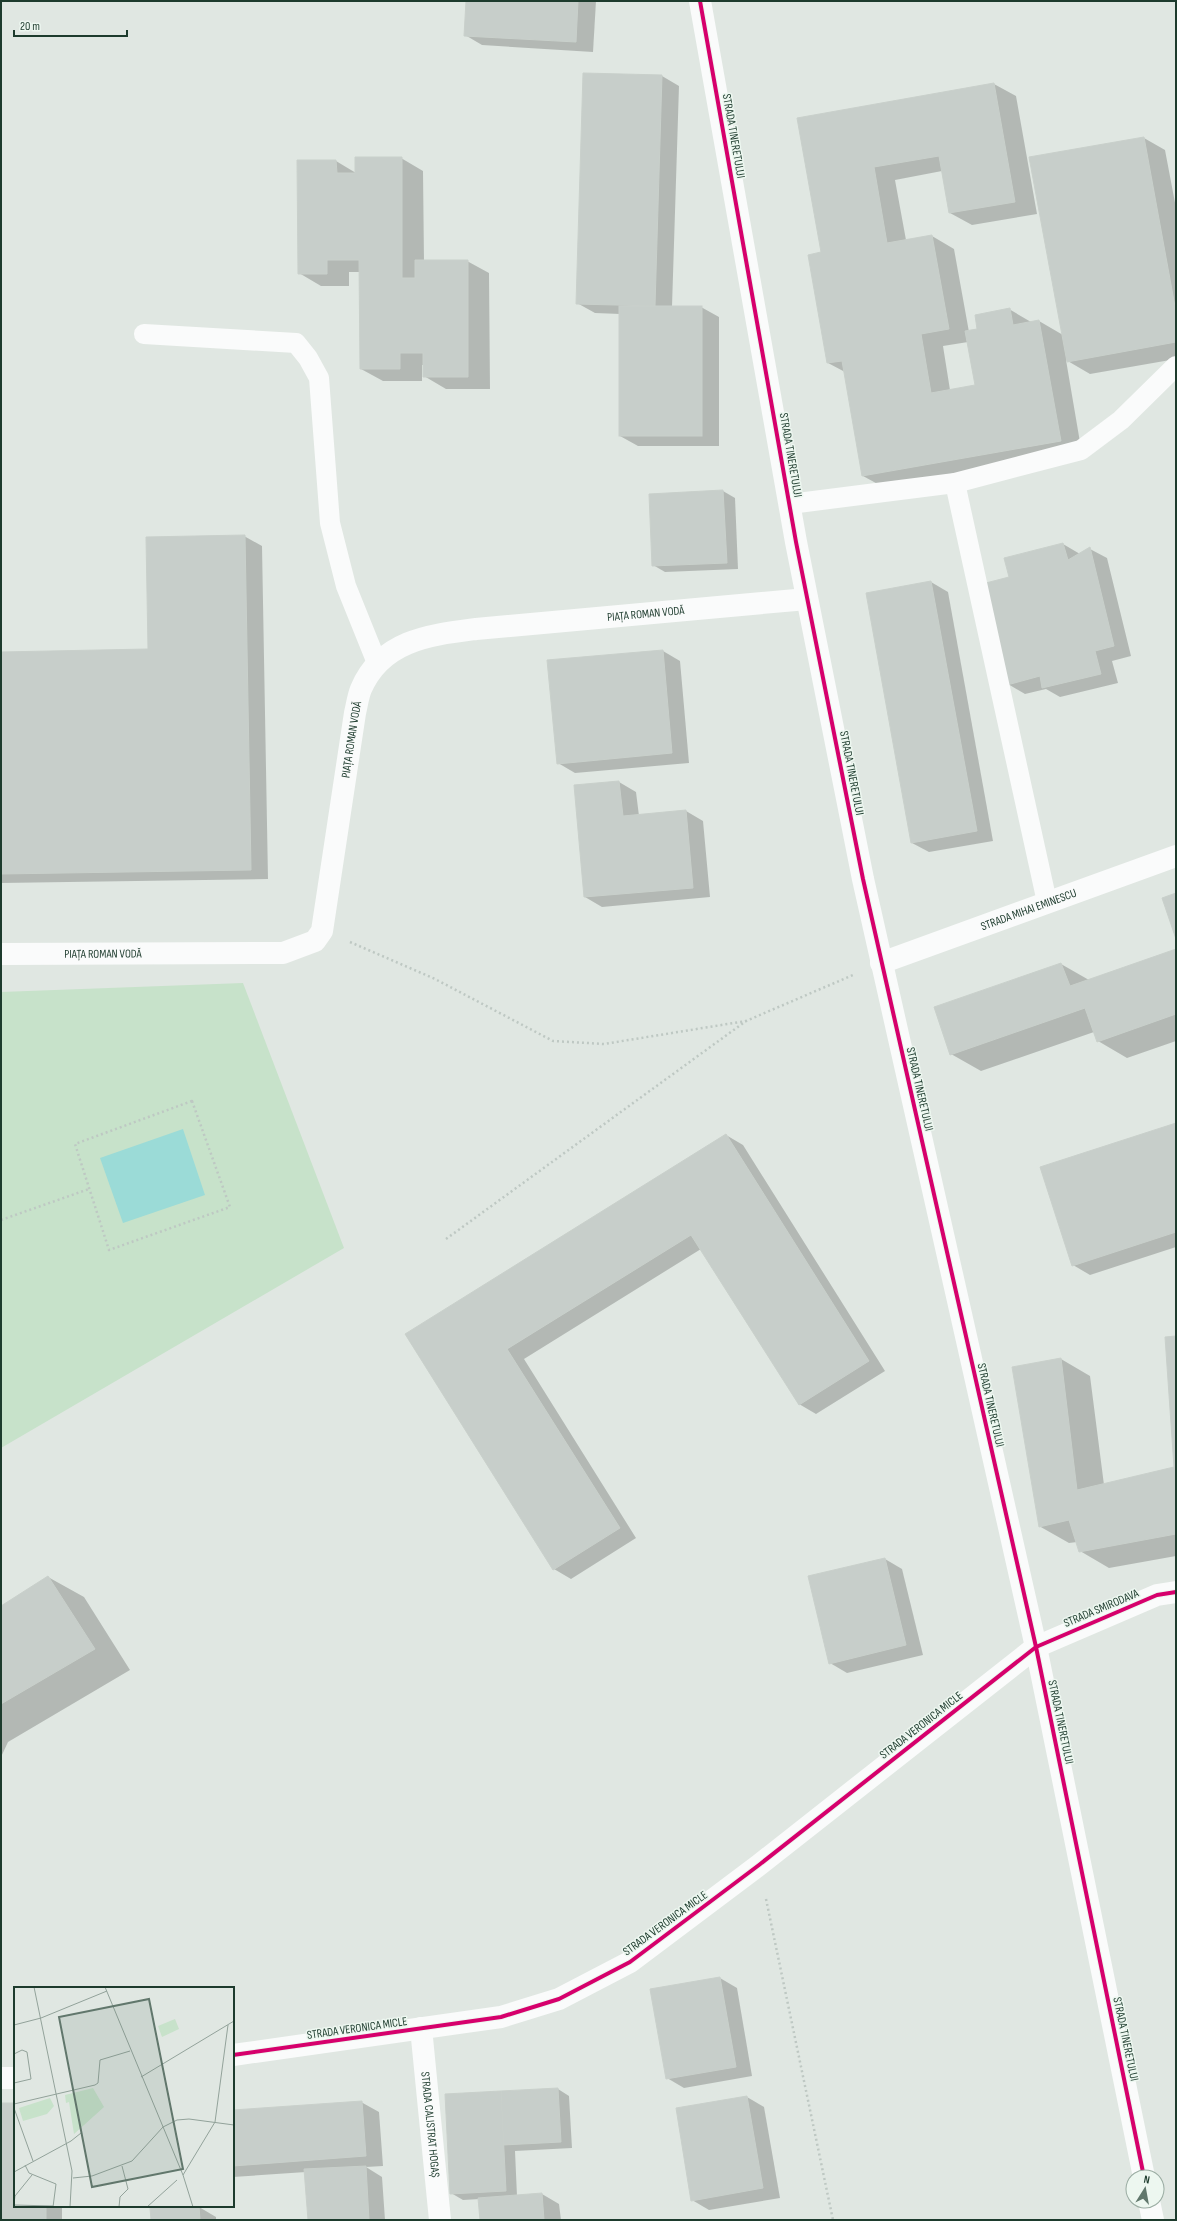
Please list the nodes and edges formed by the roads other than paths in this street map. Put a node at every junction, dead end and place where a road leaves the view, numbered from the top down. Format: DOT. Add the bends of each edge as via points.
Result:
graph roads {
  1 [pos="700,1"];
  2 [pos="144,334"];
  3 [pos="1176,366"];
  4 [pos="955,483"];
  5 [pos="790,504"];
  6 [pos="807,599"];
  7 [pos="377,663"];
  8 [pos="1176,856"];
  9 [pos="1047,902"];
  10 [pos="1,954"];
  11 [pos="881,963"];
  12 [pos="1176,1592"];
  13 [pos="1036,1647"];
  14 [pos="421,2028"];
  15 [pos="234,2055"];
  16 [pos="1,2078"];
  17 [pos="14,2078"];
  18 [pos="1142,2169"];
  19 [pos="1151,2209"];
  20 [pos="440,2220"];
  21 [pos="1153,2220"];
  1 -- 5 [label="street, STRADA TINERETULUI"];
  2 -- 7 [label="lane" via="296,343 308,358 319,378 330,523 346,586"];
  3 -- 4 [label="lane" via="1121,420 1082,450"];
  4 -- 5 [label="lane"];
  4 -- 9 [label="lane"];
  5 -- 6 [label="street, STRADA TINERETULUI"];
  6 -- 7 [label="street, PIAȚA ROMAN VODĂ" via="429,635 398,646"];
  6 -- 11 [label="street, STRADA TINERETULUI"];
  7 -- 10 [label="street, PIAȚA ROMAN VODĂ" via="361,689 355,713 322,931 314,941 284,953"];
  8 -- 9 [label="street, STRADA MIHAI EMINESCU"];
  9 -- 11 [label="street, STRADA MIHAI EMINESCU"];
  11 -- 13 [label="street, STRADA TINERETULUI"];
  12 -- 13 [label="street, STRADA SMIRODAVA" via="1157,1595"];
  13 -- 14 [label="street, STRADA VERONICA MICLE" via="759,1865 630,1962 559,1999 501,2017"];
  13 -- 18 [label="street, STRADA TINERETULUI"];
  14 -- 15 [label="street, STRADA VERONICA MICLE"];
  14 -- 20 [label="street, STRADA CALISTRAT HOGAȘ"];
  16 -- 17 [label="street"];
  19 -- 21 [label="street"];
}
